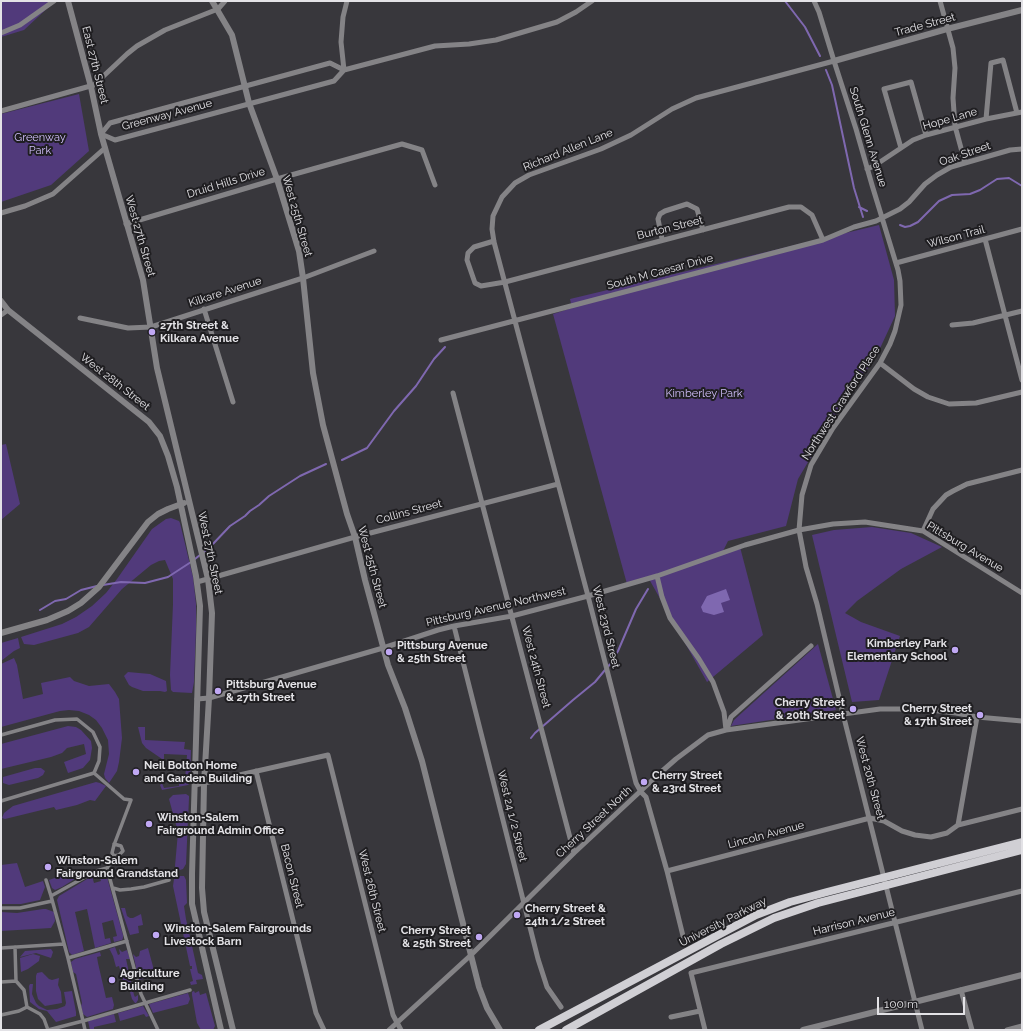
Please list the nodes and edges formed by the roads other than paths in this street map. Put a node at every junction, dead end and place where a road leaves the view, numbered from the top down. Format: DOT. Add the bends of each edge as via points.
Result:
graph roads {
  1 [pos="51,1"];
  2 [pos="68,1"];
  3 [pos="212,1"];
  4 [pos="225,1"];
  5 [pos="347,1"];
  6 [pos="592,1"];
  7 [pos="814,1"];
  8 [pos="940,1"];
  9 [pos="218,9"];
  10 [pos="1022,10"];
  11 [pos="947,29"];
  12 [pos="1,33"];
  13 [pos="834,61"];
  14 [pos="344,70"];
  15 [pos="245,86"];
  16 [pos="91,87"];
  17 [pos="249,103"];
  18 [pos="1,111"];
  19 [pos="1020,113"];
  20 [pos="986,119"];
  21 [pos="955,126"];
  22 [pos="101,134"];
  23 [pos="926,135"];
  24 [pos="105,148"];
  25 [pos="901,148"];
  26 [pos="1022,149"];
  27 [pos="965,163"];
  28 [pos="867,169"];
  29 [pos="277,179"];
  30 [pos="435,185"];
  31 [pos="1,213"];
  32 [pos="882,218"];
  33 [pos="126,224"];
  34 [pos="1022,229"];
  35 [pos="703,230"];
  36 [pos="985,239"];
  37 [pos="662,240"];
  38 [pos="823,240"];
  39 [pos="494,241"];
  40 [pos="374,251"];
  41 [pos="896,263"];
  42 [pos="303,278"];
  43 [pos="505,282"];
  44 [pos="1,301"];
  45 [pos="204,309"];
  46 [pos="8,310"];
  47 [pos="1022,311"];
  48 [pos="1,315"];
  49 [pos="1006,315"];
  50 [pos="80,318"];
  51 [pos="515,321"];
  52 [pos="952,325"];
  53 [pos="151,327"];
  54 [pos="441,340"];
  55 [pos="880,363"];
  56 [pos="1022,380"];
  57 [pos="1022,392"];
  58 [pos="453,393"];
  59 [pos="233,402"];
  60 [pos="1022,470"];
  61 [pos="558,484"];
  62 [pos="189,502"];
  63 [pos="483,503"];
  64 [pos="181,504"];
  65 [pos="799,530"];
  66 [pos="923,531"];
  67 [pos="355,537"];
  68 [pos="657,576"];
  69 [pos="208,579"];
  70 [pos="197,582"];
  71 [pos="1022,593"];
  72 [pos="588,596"];
  73 [pos="512,616"];
  74 [pos="454,626"];
  75 [pos="1,633"];
  76 [pos="811,646"];
  77 [pos="383,648"];
  78 [pos="210,698"];
  79 [pos="197,699"];
  80 [pos="843,714"];
  81 [pos="977,718"];
  82 [pos="1022,721"];
  83 [pos="726,730"];
  84 [pos="1,735"];
  85 [pos="256,771"];
  86 [pos="94,773"];
  87 [pos="204,784"];
  88 [pos="195,786"];
  89 [pos="641,792"];
  90 [pos="1,802"];
  91 [pos="1022,809"];
  92 [pos="870,818"];
  93 [pos="958,825"];
  94 [pos="1022,842"];
  95 [pos="114,844"];
  96 [pos="1022,850"];
  97 [pos="574,853"];
  98 [pos="112,860"];
  99 [pos="107,868"];
  100 [pos="667,871"];
  101 [pos="893,879"];
  102 [pos="46,880"];
  103 [pos="169,880"];
  104 [pos="875,883"];
  105 [pos="113,888"];
  106 [pos="1022,891"];
  107 [pos="51,896"];
  108 [pos="52,901"];
  109 [pos="524,902"];
  110 [pos="1,908"];
  111 [pos="896,922"];
  112 [pos="683,936"];
  113 [pos="127,941"];
  114 [pos="64,944"];
  115 [pos="15,946"];
  116 [pos="1,948"];
  117 [pos="471,955"];
  118 [pos="68,958"];
  119 [pos="1022,976"];
  120 [pos="16,981"];
  121 [pos="1,982"];
  122 [pos="190,990"];
  123 [pos="961,990"];
  124 [pos="915,1002"];
  125 [pos="145,1003"];
  126 [pos="27,1007"];
  127 [pos="561,1007"];
  128 [pos="700,1010"];
  129 [pos="1,1015"];
  130 [pos="671,1017"];
  131 [pos="83,1021"];
  132 [pos="397,1022"];
  133 [pos="1022,1026"];
  134 [pos="48,1030"];
  135 [pos="85,1030"];
  136 [pos="158,1030"];
  137 [pos="221,1030"];
  138 [pos="233,1030"];
  139 [pos="324,1030"];
  140 [pos="389,1030"];
  141 [pos="401,1030"];
  142 [pos="500,1030"];
  143 [pos="539,1030"];
  144 [pos="566,1030"];
  145 [pos="705,1030"];
  146 [pos="803,1030"];
  147 [pos="922,1030"];
  148 [pos="972,1030"];
  149 [pos="1008,1030"];
  1 -- 12 [label="street" via="29,20"];
  2 -- 16 [label="street, East 27th Street"];
  3 -- 9 [label="street, West 25th Street"];
  4 -- 9 [label="street"];
  5 -- 14 [label="street" via="341,42"];
  6 -- 14 [label="street, Greenway Avenue" via="557,22 496,40 435,46"];
  7 -- 13 [label="street, South Glenn Avenue"];
  8 -- 11 [label="street"];
  9 -- 15 [label="street, West 25th Street" via="232,34"];
  9 -- 16 [label="street" via="151,37 127,54"];
  10 -- 11 [label="street, Trade Street"];
  11 -- 13 [label="street, Trade Street"];
  11 -- 21 [label="street" via="955,60"];
  13 -- 28 [label="street, South Glenn Avenue"];
  13 -- 39 [label="street, Richard Allen Lane" via="696,98 601,150 529,175 515,183 502,196 493,216"];
  14 -- 15 [label="street, Greenway Avenue" via="330,64"];
  14 -- 17 [label="street, Greenway Avenue" via="334,81"];
  15 -- 17 [label="street, West 25th Street"];
  15 -- 22 [label="street, Greenway Avenue" via="110,123"];
  16 -- 18 [label="street"];
  16 -- 22 [label="street, East 27th Street"];
  17 -- 22 [label="street, Greenway Avenue" via="115,140"];
  17 -- 29 [label="street, West 25th Street"];
  19 -- 20 [label="street, Hope Lane"];
  19 -- 20 [label="street" via="1003,60 991,63"];
  20 -- 21 [label="street, Hope Lane"];
  21 -- 23 [label="street, Hope Lane"];
  21 -- 27 [label="street"];
  22 -- 24 [label="street, West 27th Street"];
  23 -- 25 [label="street, Hope Lane"];
  23 -- 25 [label="street" via="911,82 884,89"];
  24 -- 31 [label="street" via="52,194"];
  24 -- 33 [label="street, West 27th Street"];
  25 -- 28 [label="street, Hope Lane"];
  26 -- 27 [label="street, Oak Street"];
  27 -- 32 [label="street, Oak Street" via="936,175 900,210"];
  28 -- 32 [label="street, South Glenn Avenue"];
  29 -- 30 [label="street, Druid Hills Drive" via="402,144 422,150"];
  29 -- 33 [label="street, Druid Hills Drive"];
  29 -- 42 [label="street, West 25th Street" via="299,251"];
  32 -- 38 [label="street, South M Caesar Drive"];
  32 -- 41 [label="street, Northwest Crawford Place"];
  33 -- 53 [label="street, West 27th Street" via="143,280"];
  34 -- 36 [label="street, Wilson Trail"];
  35 -- 37 [label="street, Burton Street"];
  35 -- 37 [label="street" via="697,209 687,204 660,214 658,219"];
  35 -- 38 [label="street, Burton Street" via="789,207 801,207 812,215"];
  36 -- 41 [label="street, Wilson Trail"];
  36 -- 49 [label="street"];
  37 -- 43 [label="street, Burton Street"];
  38 -- 51 [label="street, South M Caesar Drive"];
  39 -- 43 [label="street, Richard Allen Lane"];
  39 -- 43 [label="street, Burton Street" via="474,247 468,253 468,260 475,283 481,286"];
  40 -- 42 [label="street, Kilkare Avenue"];
  41 -- 55 [label="street, Northwest Crawford Place" via="901,305 890,344"];
  42 -- 45 [label="street, Kilkare Avenue"];
  42 -- 67 [label="street, West 25th Street" via="313,373 323,425"];
  43 -- 51 [label="street, Richard Allen Lane"];
  44 -- 46 [label="street, West 28th Street"];
  45 -- 53 [label="street, Kilkare Avenue"];
  45 -- 59 [label="street"];
  46 -- 48 [label="street"];
  46 -- 64 [label="street, West 28th Street" via="150,422 160,436 168,456"];
  47 -- 49 [label="street"];
  49 -- 52 [label="street"];
  49 -- 56 [label="street"];
  50 -- 53 [label="street, Kilkare Avenue" via="128,328"];
  51 -- 54 [label="street, South M Caesar Drive"];
  51 -- 61 [label="street, West 23rd Street"];
  53 -- 62 [label="street, West 27th Street" via="157,368"];
  55 -- 57 [label="street" via="914,389 949,404 976,403"];
  55 -- 65 [label="street, Northwest Crawford Place" via="833,428 811,465 802,496"];
  58 -- 63 [label="street, West 24th Street"];
  60 -- 66 [label="street" via="967,484 946,495 933,509"];
  61 -- 63 [label="street, Collins Street"];
  61 -- 72 [label="street, West 23rd Street"];
  62 -- 64 [label="street"];
  62 -- 69 [label="street, West 27th Street"];
  63 -- 67 [label="street, Collins Street"];
  63 -- 73 [label="street, West 24th Street"];
  64 -- 70 [label="street, West 27th Street"];
  64 -- 75 [label="street" via="168,508 148,522 99,587 81,603 47,620"];
  65 -- 66 [label="street, Pittsburg Avenue" via="865,522"];
  65 -- 68 [label="street, Pittsburg Avenue Northwest" via="745,545"];
  65 -- 80 [label="street, West 20th Street"];
  66 -- 71 [label="street, Pittsburg Avenue"];
  67 -- 69 [label="street, Collins Street"];
  67 -- 77 [label="street, West 25th Street"];
  68 -- 72 [label="street, Pittsburg Avenue Northwest"];
  68 -- 83 [label="street" via="670,618 713,682 724,712"];
  69 -- 70 [label="street, Collins Street"];
  69 -- 78 [label="street, West 27th Street" via="212,614"];
  70 -- 79 [label="street, West 27th Street" via="200,606"];
  72 -- 73 [label="street, Pittsburg Avenue Northwest"];
  72 -- 89 [label="street, West 23rd Street" via="636,783"];
  73 -- 74 [label="street, Pittsburg Avenue Northwest"];
  73 -- 97 [label="street, West 24th Street"];
  74 -- 77 [label="street, Pittsburg Avenue Northwest"];
  74 -- 109 [label="street, West 24 1/2 Street"];
  76 -- 83 [label="street" via="731,717"];
  77 -- 78 [label="street, Pittsburg Avenue Northwest"];
  77 -- 117 [label="street, West 25th Street" via="422,761"];
  78 -- 79 [label="street, Pittsburg Avenue Northwest"];
  78 -- 87 [label="street, West 27th Street"];
  79 -- 88 [label="street, West 27th Street"];
  80 -- 81 [label="street, Cherry Street North" via="900,708 956,713"];
  80 -- 83 [label="street, Cherry Street North"];
  80 -- 92 [label="street, West 20th Street"];
  81 -- 82 [label="street, Cherry Street North"];
  81 -- 93 [label="street"];
  83 -- 89 [label="street, Cherry Street North" via="702,739"];
  84 -- 86 [label="street" via="55,720 78,719 93,732 100,747 99,761"];
  85 -- 87 [label="street"];
  85 -- 132 [label="street, West 26th Street" via="328,755 393,1015"];
  85 -- 139 [label="street, Bacon Street" via="316,1013"];
  86 -- 90 [label="street"];
  86 -- 95 [label="street" via="124,799 131,800"];
  87 -- 88 [label="street"];
  87 -- 138 [label="street, West 27th Street" via="204,912"];
  88 -- 137 [label="street, West 27th Street" via="192,904"];
  89 -- 97 [label="street, Cherry Street North"];
  89 -- 100 [label="street, West 23rd Street" via="646,797"];
  91 -- 93 [label="street"];
  92 -- 93 [label="street" via="923,837 947,833"];
  92 -- 100 [label="street, Lincoln Avenue"];
  92 -- 111 [label="street, West 20th Street"];
  94 -- 101 [label="main road, University Parkway"];
  95 -- 98 [label="street"];
  95 -- 98 [label="street" via="121,846 123,851"];
  96 -- 101 [label="main road, University Parkway"];
  97 -- 109 [label="street, Cherry Street North"];
  98 -- 99 [label="street"];
  99 -- 105 [label="street"];
  99 -- 107 [label="street" via="96,871"];
  100 -- 112 [label="street, West 23rd Street"];
  101 -- 104 [label="main road, University Parkway"];
  102 -- 107 [label="street"];
  103 -- 105 [label="street" via="131,889"];
  104 -- 143 [label="main road, University Parkway" via="790,902 756,915"];
  104 -- 144 [label="main road, University Parkway" via="774,918 721,944"];
  105 -- 113 [label="street"];
  106 -- 111 [label="street, Harrison Avenue"];
  107 -- 108 [label="street"];
  108 -- 110 [label="street" via="20,908"];
  108 -- 114 [label="street"];
  109 -- 117 [label="street, Cherry Street North"];
  109 -- 127 [label="street, West 24 1/2 Street" via="544,980"];
  111 -- 124 [label="street, West 20th Street"];
  111 -- 128 [label="street, Harrison Avenue" via="691,973"];
  113 -- 118 [label="street"];
  113 -- 125 [label="street"];
  114 -- 115 [label="street"];
  114 -- 118 [label="street"];
  115 -- 116 [label="street"];
  115 -- 120 [label="street"];
  117 -- 132 [label="street, Cherry Street North"];
  117 -- 142 [label="street, West 25th Street" via="487,1008"];
  118 -- 131 [label="street"];
  119 -- 123 [label="street"];
  120 -- 121 [label="street"];
  120 -- 126 [label="street" via="24,990"];
  122 -- 125 [label="street"];
  123 -- 124 [label="street"];
  123 -- 148 [label="street"];
  124 -- 146 [label="street"];
  124 -- 147 [label="street, West 20th Street"];
  125 -- 131 [label="street"];
  125 -- 136 [label="street"];
  126 -- 129 [label="street"];
  126 -- 134 [label="street" via="40,1014"];
  128 -- 130 [label="street"];
  128 -- 145 [label="street"];
  131 -- 134 [label="street"];
  131 -- 135 [label="street"];
  132 -- 140 [label="street, Cherry Street North"];
  132 -- 141 [label="street, West 26th Street"];
  133 -- 149 [label="street"];
}
